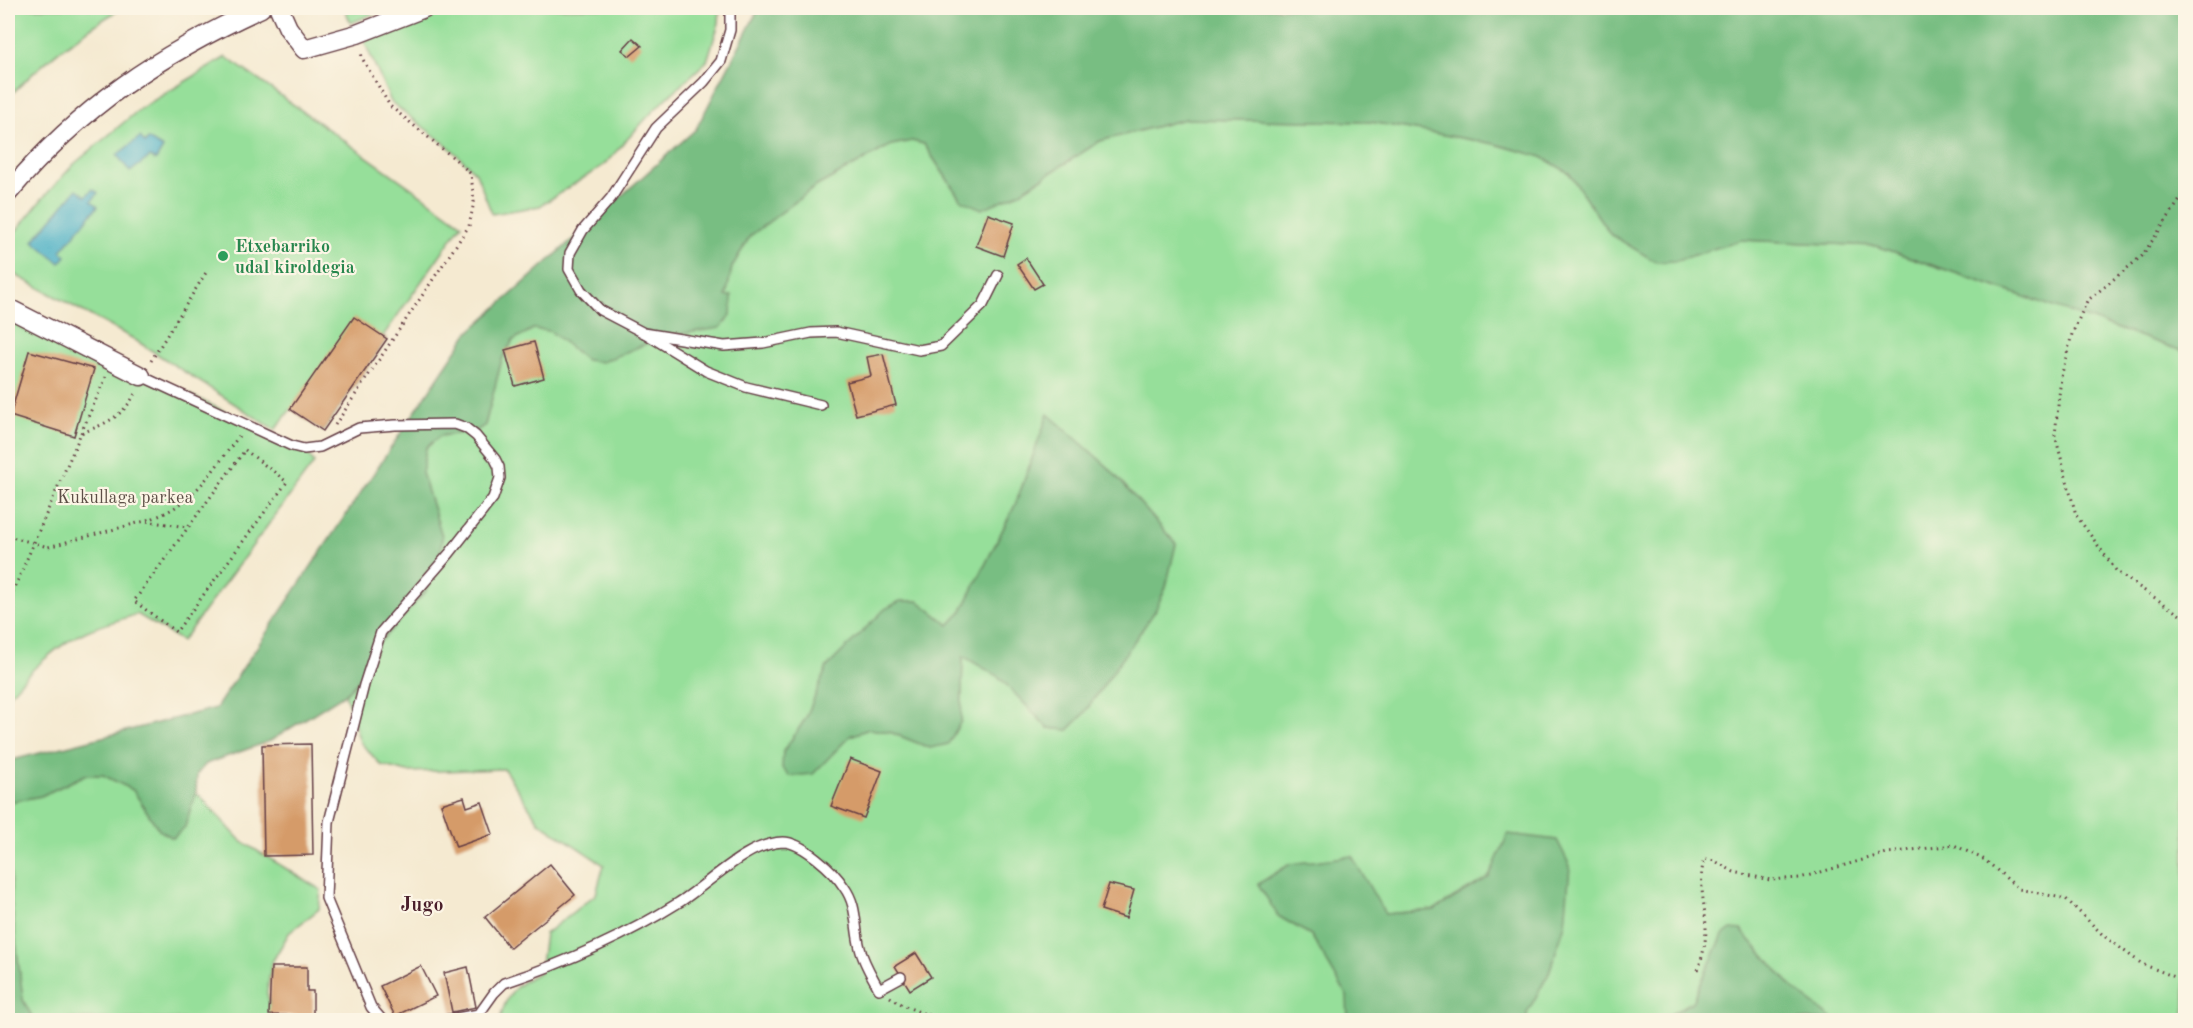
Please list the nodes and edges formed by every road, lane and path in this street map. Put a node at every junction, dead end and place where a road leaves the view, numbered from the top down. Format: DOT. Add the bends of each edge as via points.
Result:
graph roads {
  1 [pos="261,8"];
  2 [pos="279,8"];
  3 [pos="424,8"];
  4 [pos="730,8"];
  5 [pos="357,34"];
  6 [pos="2186,191"];
  7 [pos="8,193"];
  8 [pos="207,271"];
  9 [pos="998,275"];
  10 [pos="8,308"];
  11 [pos="644,333"];
  12 [pos="112,363"];
  13 [pos="141,376"];
  14 [pos="821,405"];
  15 [pos="248,425"];
  16 [pos="81,433"];
  17 [pos="320,447"];
  18 [pos="145,521"];
  19 [pos="188,527"];
  20 [pos="8,536"];
  21 [pos="33,543"];
  22 [pos="8,603"];
  23 [pos="2186,619"];
  24 [pos="1698,970"];
  25 [pos="902,976"];
  26 [pos="2186,976"];
  27 [pos="879,989"];
  28 [pos="482,1017"];
  29 [pos="382,1020"];
  30 [pos="446,1020"];
  31 [pos="951,1020"];
  1 -- 7 [label="street" via="199,37 131,79 73,124"];
  2 -- 5 [label="street" via="304,50"];
  3 -- 5 [label="street"];
  4 -- 11 [label="lane" via="730,30 721,61 656,128 570,253 569,269 581,290 600,310"];
  5 -- 17 [label="path" via="362,58 390,106 471,174 474,202 469,226"];
  6 -- 23 [label="path" via="2142,256 2087,302 2072,334 2061,377 2055,435 2076,515 2117,572"];
  8 -- 13 [label="path"];
  9 -- 11 [label="lane" via="983,305 941,345 919,350 836,332 724,346"];
  10 -- 12 [label="street"];
  11 -- 14 [label="lane" via="706,372 746,387"];
  12 -- 13 [label="street"];
  12 -- 16 [label="path"];
  13 -- 15 [label="lane"];
  13 -- 16 [label="path" via="133,398 117,416"];
  15 -- 17 [label="lane" via="292,446"];
  15 -- 18 [label="path" via="188,500"];
  16 -- 21 [label="path"];
  17 -- 29 [label="lane" via="358,428 456,424 476,436 499,467 500,478 493,498 381,632 329,822 326,898 371,1007"];
  18 -- 19 [label="path"];
  18 -- 21 [label="path" via="48,547"];
  19 -- 19 [label="path" via="134,600 176,632 287,482 245,450"];
  20 -- 21 [label="path"];
  21 -- 22 [label="path"];
  24 -- 26 [label="path" via="1706,926 1700,876 1704,859 1734,872 1770,880 1800,878 1887,853 1954,846 1985,860 2019,889 2066,899 2104,936 2142,964"];
  25 -- 27 [label="lane"];
  27 -- 28 [label="lane" via="860,948 854,905 843,885 803,849 781,842 760,847 678,903 605,943 504,983 485,1004"];
  27 -- 31 [label="path" via="904,1007"];
  28 -- 30 [label="lane"];
}
